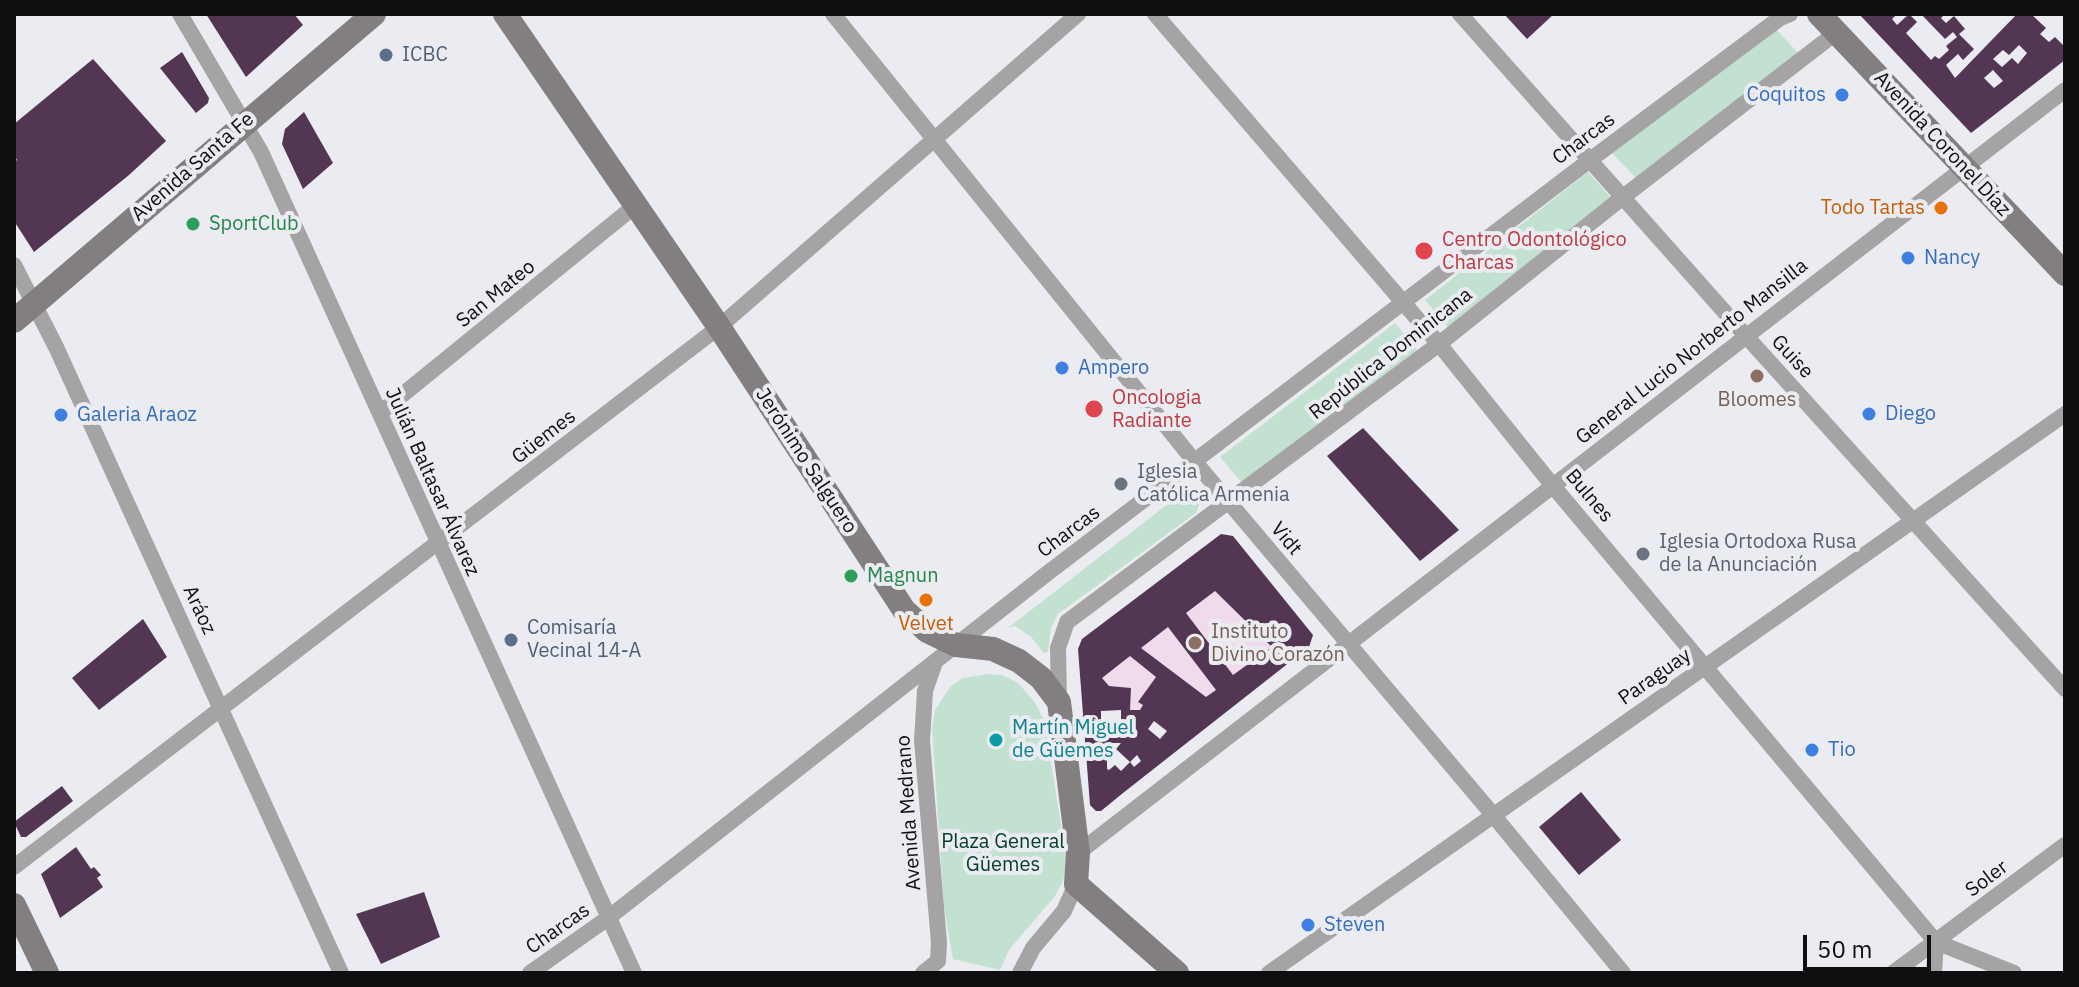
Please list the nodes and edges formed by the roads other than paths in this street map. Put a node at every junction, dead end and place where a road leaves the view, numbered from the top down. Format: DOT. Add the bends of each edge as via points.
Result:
graph roads {
  1 [pos="180,14"];
  2 [pos="374,14"];
  3 [pos="505,14"];
  4 [pos="833,14"];
  5 [pos="1078,14"];
  6 [pos="1155,14"];
  7 [pos="1460,14"];
  8 [pos="1790,14"];
  9 [pos="1819,14"];
  10 [pos="1837,32"];
  11 [pos="2065,90"];
  12 [pos="245,123"];
  13 [pos="936,140"];
  14 [pos="1590,160"];
  15 [pos="1963,167"];
  16 [pos="1623,197"];
  17 [pos="636,205"];
  18 [pos="14,265"];
  19 [pos="2065,274"];
  20 [pos="35,302"];
  21 [pos="1404,303"];
  22 [pos="14,321"];
  23 [pos="719,327"];
  24 [pos="1746,336"];
  25 [pos="1439,344"];
  26 [pos="380,413"];
  27 [pos="2065,414"];
  28 [pos="1195,462"];
  29 [pos="1553,486"];
  30 [pos="1229,503"];
  31 [pos="1915,520"];
  32 [pos="438,544"];
  33 [pos="1348,643"];
  34 [pos="956,645"];
  35 [pos="934,663"];
  36 [pos="1707,665"];
  37 [pos="2065,689"];
  38 [pos="1059,702"];
  39 [pos="222,708"];
  40 [pos="1494,816"];
  41 [pos="2065,845"];
  42 [pos="1078,853"];
  43 [pos="14,867"];
  44 [pos="1076,884"];
  45 [pos="14,905"];
  46 [pos="608,918"];
  47 [pos="1936,942"];
  48 [pos="47,973"];
  49 [pos="341,973"];
  50 [pos="530,973"];
  51 [pos="634,973"];
  52 [pos="923,973"];
  53 [pos="1020,973"];
  54 [pos="1177,973"];
  55 [pos="1269,973"];
  56 [pos="1623,973"];
  57 [pos="1893,973"];
  58 [pos="1934,973"];
  59 [pos="2014,973"];
  1 -- 12 [label="street, Julián Baltasar Álvarez"];
  2 -- 12 [label="street, Avenida Santa Fe"];
  3 -- 17 [label="street, Jerónimo Salguero"];
  4 -- 13 [label="street, Vidt"];
  5 -- 13 [label="street, Güemes"];
  6 -- 21 [label="street, Bulnes"];
  7 -- 14 [label="street, Guise"];
  8 -- 14 [label="street, Charcas"];
  9 -- 10 [label="street, Avenida Coronel Díaz"];
  10 -- 15 [label="street, Avenida Coronel Díaz"];
  10 -- 16 [label="street, República Dominicana"];
  11 -- 15 [label="street, General Lucio Norberto Mansilla"];
  12 -- 20 [label="street, Avenida Santa Fe"];
  12 -- 26 [label="street, Julián Baltasar Álvarez"];
  13 -- 23 [label="street, Güemes"];
  13 -- 28 [label="street, Vidt"];
  14 -- 16 [label="street, Guise"];
  14 -- 21 [label="street, Charcas"];
  15 -- 19 [label="street, Avenida Coronel Díaz"];
  15 -- 24 [label="street, General Lucio Norberto Mansilla"];
  16 -- 24 [label="street, Guise"];
  16 -- 25 [label="street, República Dominicana"];
  17 -- 23 [label="street, Jerónimo Salguero"];
  17 -- 26 [label="street, San Mateo"];
  18 -- 20 [label="street, Aráoz"];
  20 -- 22 [label="street, Avenida Santa Fe"];
  20 -- 39 [label="street, Aráoz"];
  21 -- 25 [label="street, Bulnes"];
  21 -- 28 [label="street, Charcas"];
  23 -- 32 [label="street, Güemes"];
  23 -- 34 [label="street, Jerónimo Salguero" via="904,610 927,631"];
  24 -- 29 [label="street, General Lucio Norberto Mansilla"];
  24 -- 31 [label="street, Guise"];
  25 -- 29 [label="street, Bulnes"];
  25 -- 30 [label="street, República Dominicana"];
  26 -- 32 [label="street, Julián Baltasar Álvarez"];
  27 -- 31 [label="street, Paraguay"];
  28 -- 30 [label="street, Vidt"];
  28 -- 34 [label="street, Charcas"];
  29 -- 33 [label="street, General Lucio Norberto Mansilla"];
  29 -- 36 [label="street, Bulnes"];
  30 -- 33 [label="street, Vidt"];
  30 -- 38 [label="street, República Dominicana" via="1067,622 1058,648"];
  31 -- 36 [label="street, Paraguay"];
  31 -- 37 [label="street, Guise"];
  32 -- 39 [label="street, Güemes"];
  32 -- 46 [label="street, Julián Baltasar Álvarez"];
  33 -- 40 [label="street, Vidt"];
  33 -- 42 [label="street, General Lucio Norberto Mansilla"];
  34 -- 35 [label="street, Charcas"];
  34 -- 38 [label="street, Jerónimo Salguero" via="1006,653 1041,678"];
  35 -- 46 [label="street, Charcas"];
  35 -- 52 [label="street, Avenida Medrano" via="925,691 922,741 939,943 938,961"];
  36 -- 40 [label="street, Paraguay"];
  36 -- 47 [label="street, Bulnes"];
  38 -- 42 [label="street"];
  39 -- 43 [label="street, Güemes"];
  39 -- 49 [label="street, Aráoz"];
  40 -- 55 [label="street, Paraguay"];
  40 -- 56 [label="street, Vidt"];
  41 -- 47 [label="street, Soler"];
  42 -- 44 [label="street"];
  44 -- 53 [label="street" via="1064,911"];
  44 -- 54 [label="street"];
  45 -- 48 [label="street"];
  46 -- 50 [label="street, Charcas"];
  46 -- 51 [label="street, Julián Baltasar Álvarez"];
  47 -- 57 [label="street, Soler"];
  47 -- 58 [label="street"];
  47 -- 59 [label="street, Bulnes"];
}
